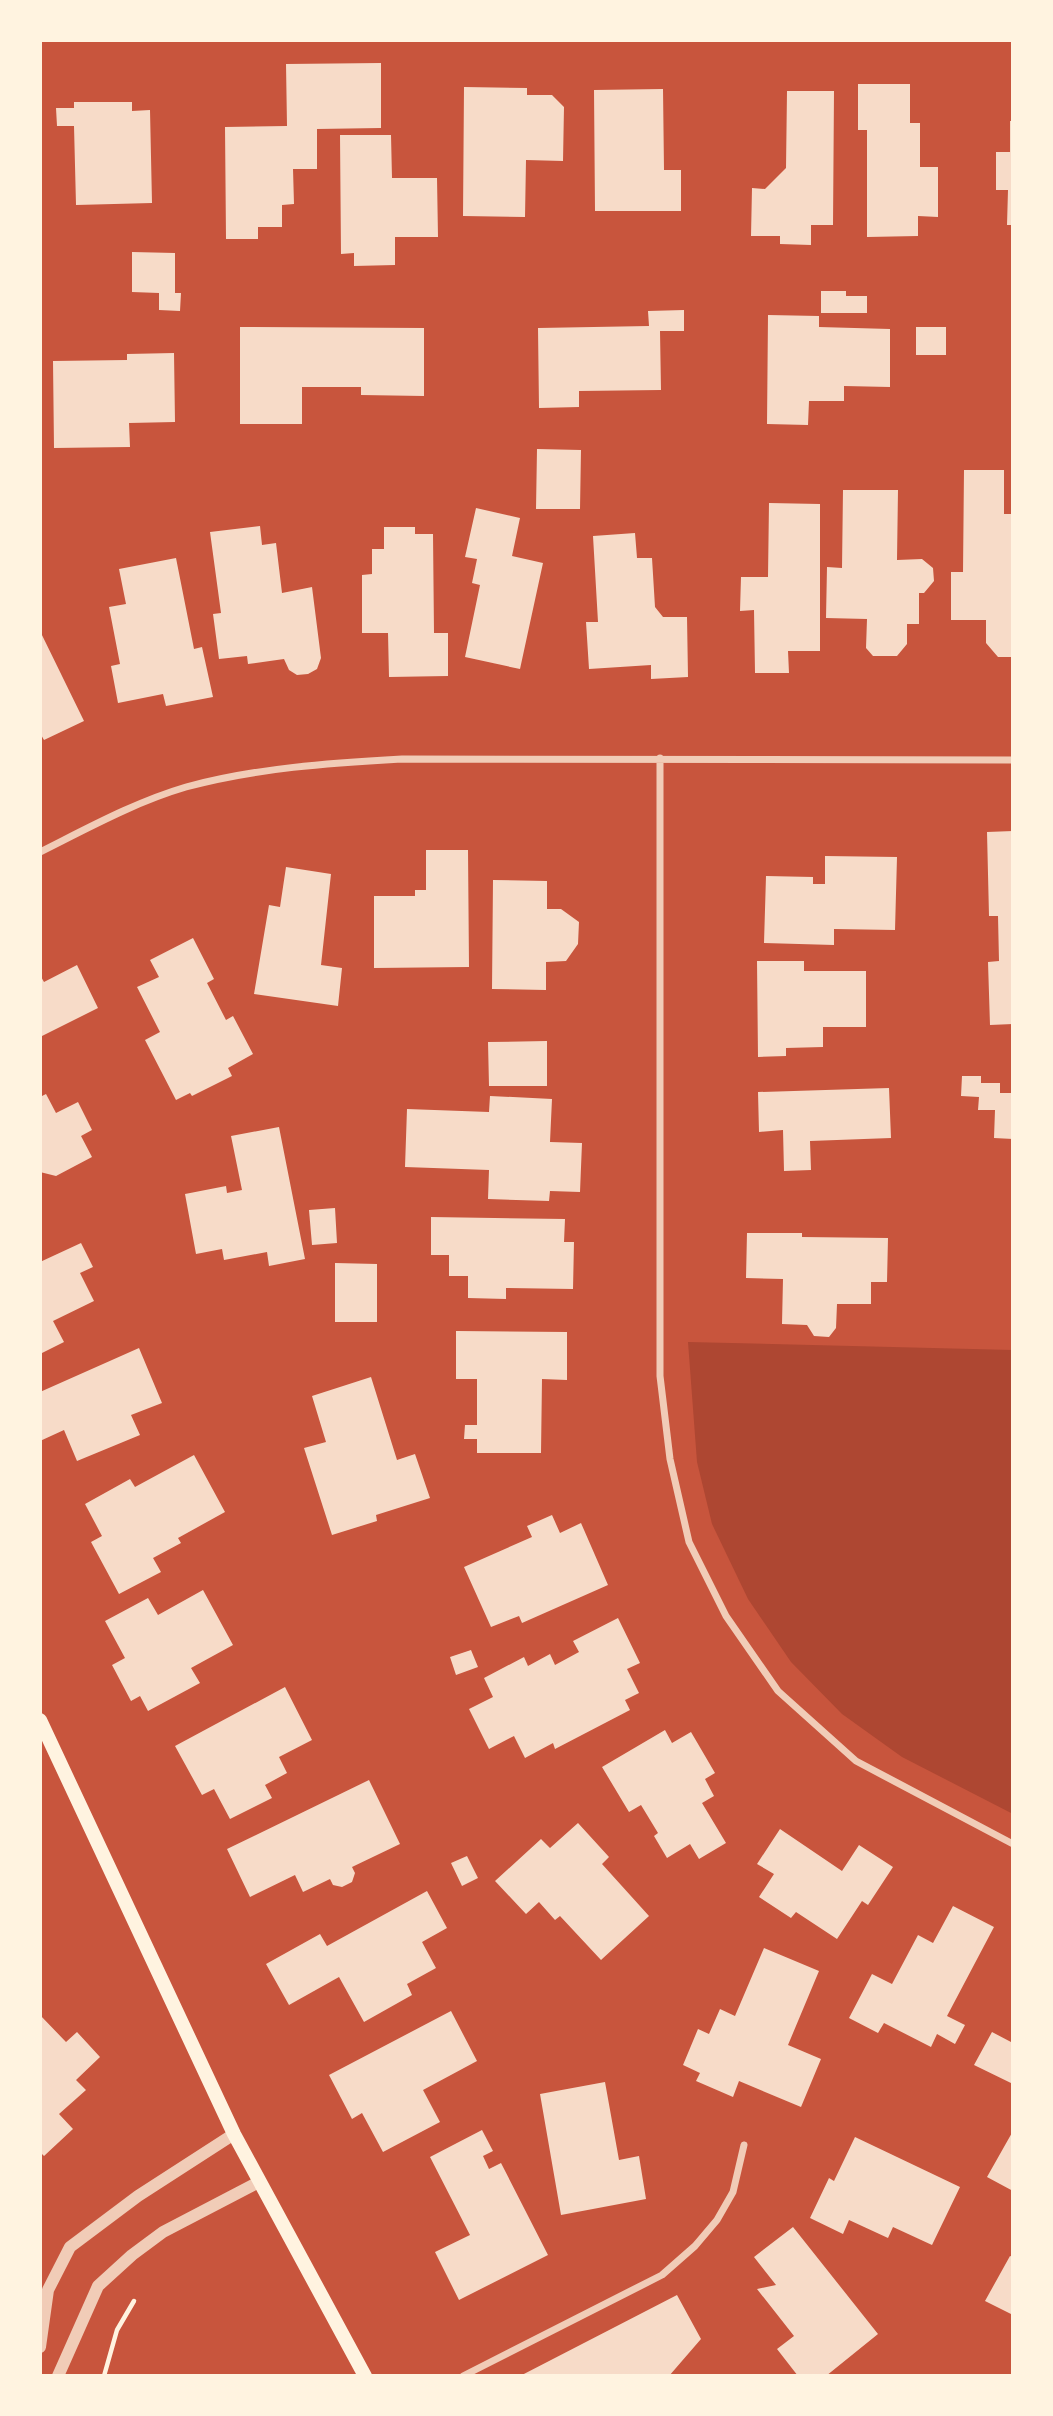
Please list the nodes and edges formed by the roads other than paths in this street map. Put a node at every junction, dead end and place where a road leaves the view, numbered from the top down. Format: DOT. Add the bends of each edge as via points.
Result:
graph roads {
  1 [pos="660,758"];
  2 [pos="1013,760"];
  3 [pos="40,852"];
  4 [pos="40,1720"];
  5 [pos="1013,1844"];
  6 [pos="234,2134"];
  7 [pos="744,2145"];
  8 [pos="259,2182"];
  9 [pos="40,2347"];
  10 [pos="58,2376"];
  11 [pos="365,2376"];
  12 [pos="463,2376"];
  1 -- 2 [label="street"];
  1 -- 3 [label="street" via="402,759 294,767 187,787 125,809"];
  1 -- 5 [label="street" via="660,1376 670,1459 688,1542 726,1616 778,1691 856,1761"];
  4 -- 6 [label="main road"];
  6 -- 8 [label="main road"];
  6 -- 9 [label="street" via="70,2247 48,2290"];
  7 -- 12 [label="street" via="733,2192 717,2220 662,2275"];
  8 -- 10 [label="street" via="163,2232 98,2286"];
  8 -- 11 [label="main road"];
}
